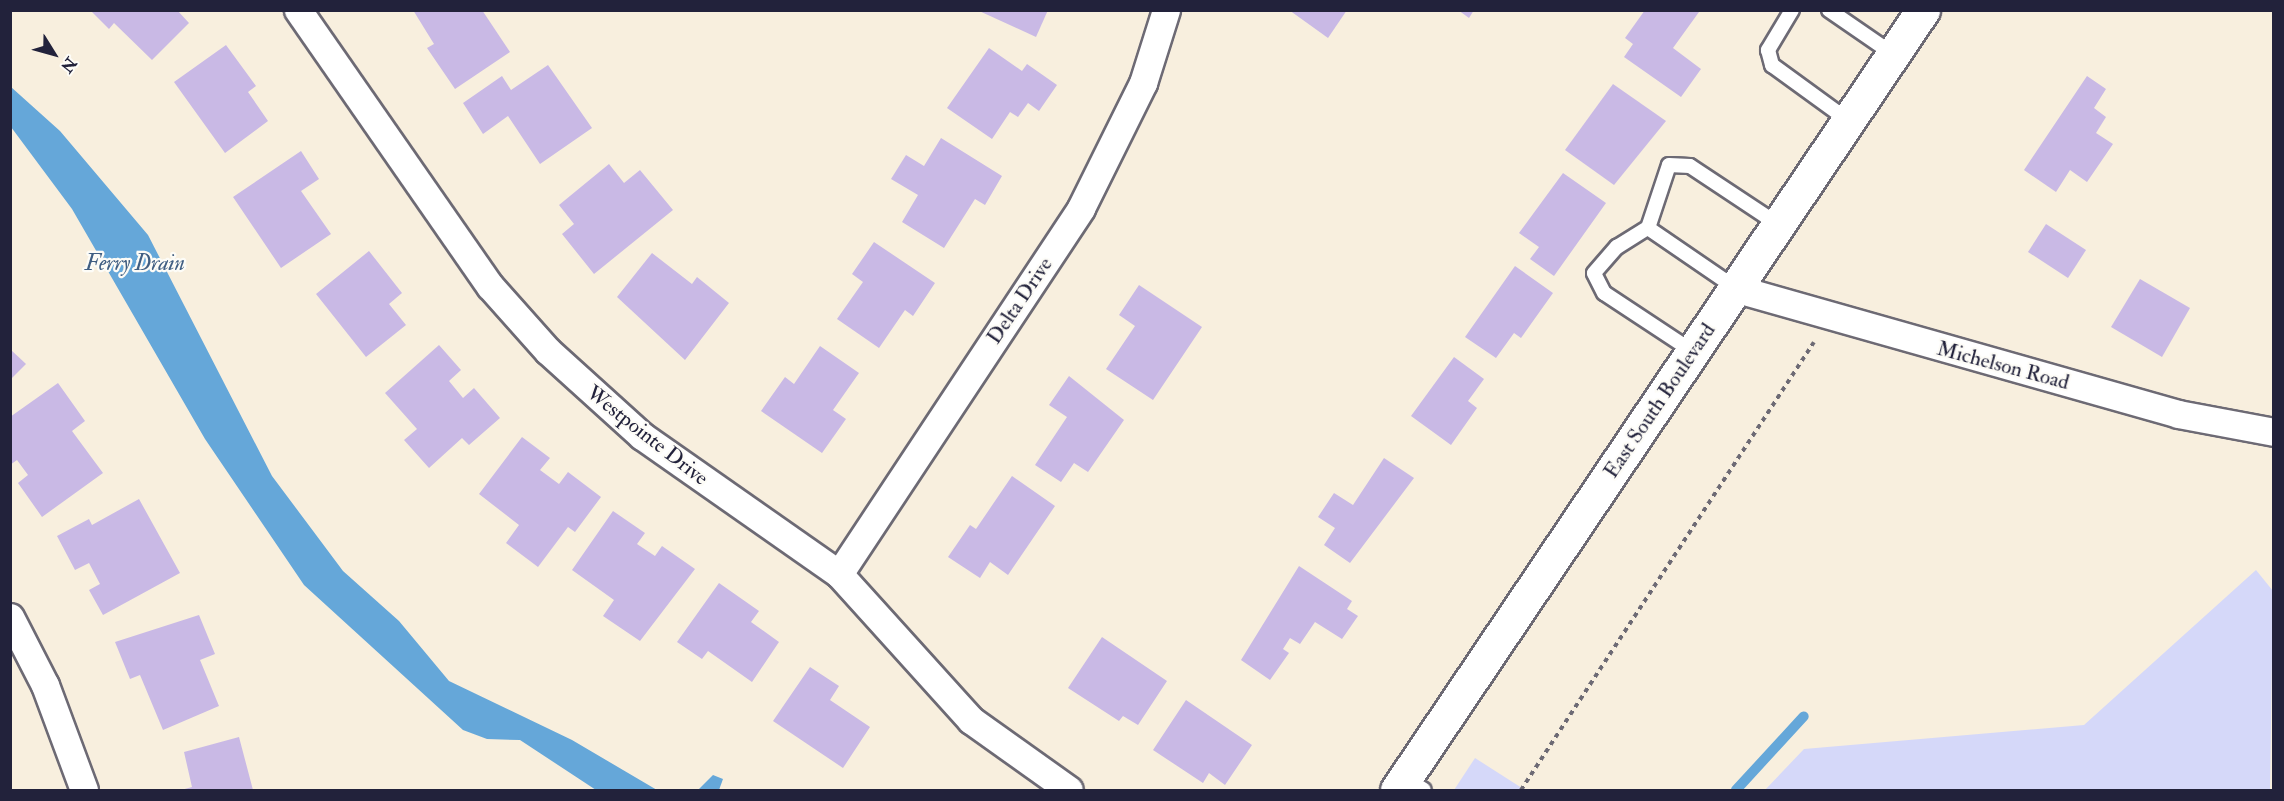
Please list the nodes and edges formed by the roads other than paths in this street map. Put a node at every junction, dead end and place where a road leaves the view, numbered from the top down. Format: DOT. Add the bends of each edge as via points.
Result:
graph roads {
  1 [pos="298,10"];
  2 [pos="1166,10"];
  3 [pos="1792,10"];
  4 [pos="1829,10"];
  5 [pos="1923,10"];
  6 [pos="1893,54"];
  7 [pos="1849,121"];
  8 [pos="1779,225"];
  9 [pos="1648,228"];
  10 [pos="1737,289"];
  11 [pos="1693,352"];
  12 [pos="2274,432"];
  13 [pos="840,574"];
  14 [pos="10,617"];
  15 [pos="1409,786"];
  16 [pos="84,790"];
  17 [pos="1068,790"];
  1 -- 13 [label="street, Westpointe Drive" via="490,286 548,351 642,436"];
  2 -- 13 [label="street, Delta Drive" via="1143,83 1081,208"];
  3 -- 7 [label="lane" via="1768,50 1772,65"];
  4 -- 6 [label="lane"];
  5 -- 6 [label="street, East South Boulevard"];
  6 -- 7 [label="street, East South Boulevard"];
  7 -- 8 [label="street, East South Boulevard"];
  8 -- 9 [label="lane" via="1690,166 1669,165"];
  8 -- 10 [label="street, East South Boulevard"];
  9 -- 10 [label="lane"];
  9 -- 11 [label="lane" via="1617,247 1594,273 1604,293"];
  10 -- 11 [label="street, East South Boulevard"];
  10 -- 12 [label="street, Michelson Road" via="2178,414"];
  11 -- 15 [label="street, East South Boulevard"];
  13 -- 17 [label="street, Westpointe Drive" via="963,712"];
  14 -- 16 [label="street" via="45,685"];
}
